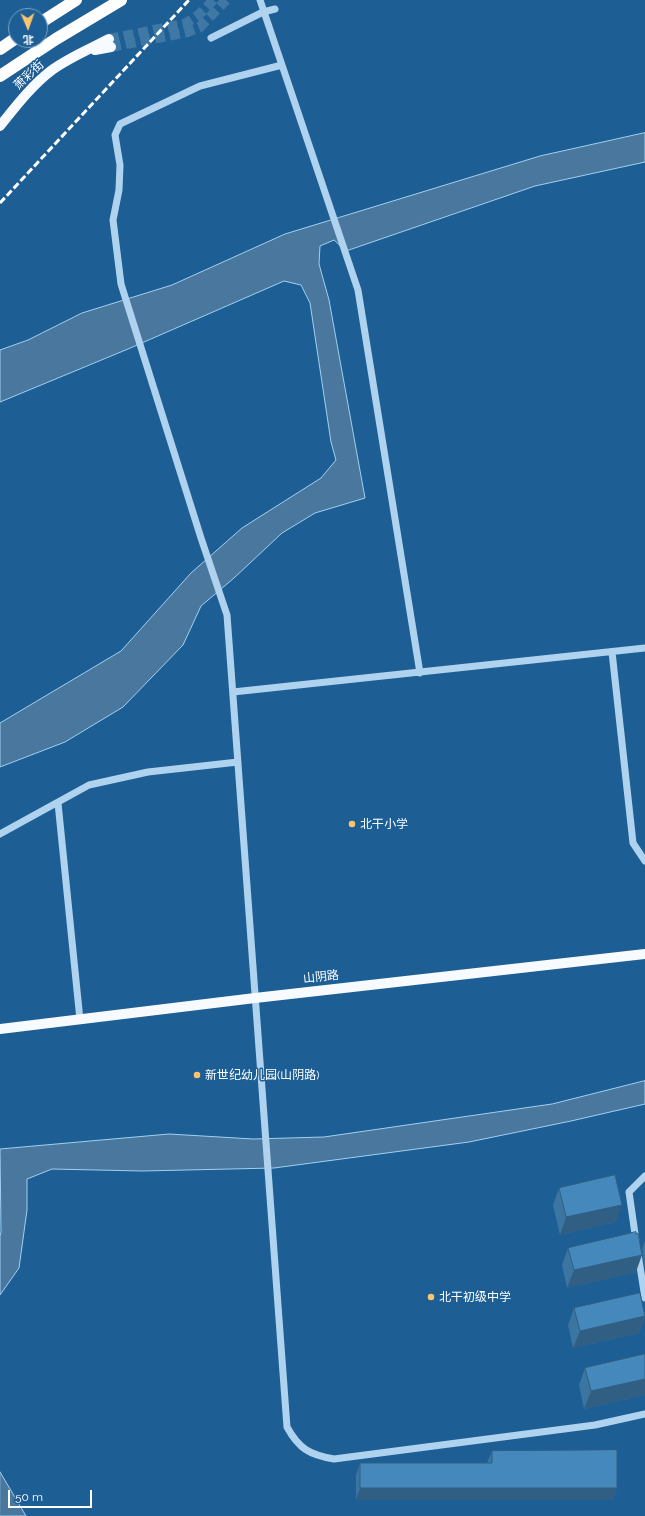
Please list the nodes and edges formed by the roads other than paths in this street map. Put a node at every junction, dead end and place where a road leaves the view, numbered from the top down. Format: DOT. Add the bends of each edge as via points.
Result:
graph roads {
  1 [pos="76,0"];
  2 [pos="121,0"];
  3 [pos="260,0"];
  4 [pos="274,9"];
  5 [pos="263,12"];
  6 [pos="48,18"];
  7 [pos="211,38"];
  8 [pos="110,43"];
  9 [pos="282,65"];
  10 [pos="0,76"];
  11 [pos="0,126"];
  12 [pos="645,648"];
  13 [pos="612,652"];
  14 [pos="420,673"];
  15 [pos="233,692"];
  16 [pos="238,762"];
  17 [pos="58,803"];
  18 [pos="0,834"];
  19 [pos="645,861"];
  20 [pos="645,954"];
  21 [pos="255,998"];
  22 [pos="80,1020"];
  23 [pos="0,1030"];
  24 [pos="645,1176"];
  25 [pos="645,1298"];
  26 [pos="645,1414"];
  1 -- 6 [label="highway"];
  2 -- 10 [label="highway"];
  3 -- 5 [label="street"];
  4 -- 5 [label="street"];
  5 -- 7 [label="street"];
  5 -- 9 [label="street"];
  8 -- 11 [label="main road, 萧彩街" via="66,61 37,83"];
  9 -- 14 [label="street" via="358,290"];
  9 -- 15 [label="street" via="200,86 120,124 115,135 120,171 113,220 121,284 227,615"];
  12 -- 13 [label="street"];
  13 -- 14 [label="street"];
  13 -- 19 [label="street" via="632,843"];
  14 -- 15 [label="street"];
  15 -- 16 [label="street"];
  16 -- 17 [label="street" via="148,772 89,785"];
  16 -- 21 [label="street"];
  17 -- 18 [label="street"];
  17 -- 22 [label="street"];
  20 -- 21 [label="main road, 山阴路"];
  21 -- 22 [label="main road, 山阴路"];
  21 -- 26 [label="street" via="287,1427 294,1440 319,1457 334,1459 595,1425"];
  22 -- 23 [label="main road, 山阴路"];
  24 -- 25 [label="street" via="630,1192"];
}
